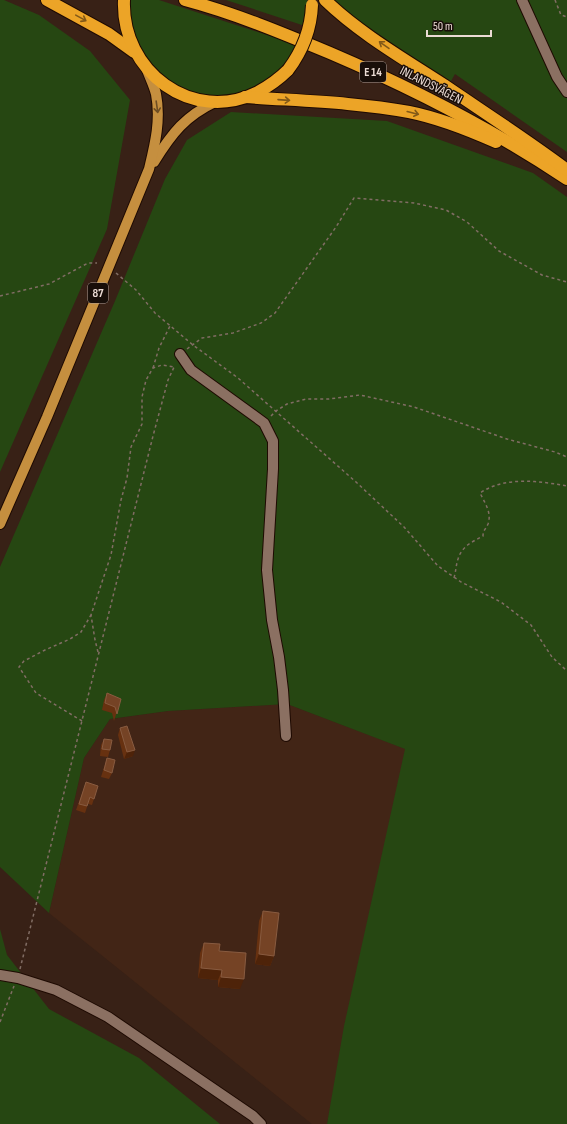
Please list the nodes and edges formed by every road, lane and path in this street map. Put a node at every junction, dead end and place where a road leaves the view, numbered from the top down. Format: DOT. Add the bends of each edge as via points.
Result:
graph roads {
  1 [pos="47,0"];
  2 [pos="185,0"];
  3 [pos="204,0"];
  4 [pos="325,0"];
  5 [pos="522,0"];
  6 [pos="555,0"];
  7 [pos="312,2"];
  8 [pos="124,5"];
  9 [pos="567,17"];
  10 [pos="135,52"];
  11 [pos="147,70"];
  12 [pos="567,92"];
  13 [pos="245,97"];
  14 [pos="217,101"];
  15 [pos="550,168"];
  16 [pos="149,169"];
  17 [pos="567,170"];
  18 [pos="567,179"];
  19 [pos="97,263"];
  20 [pos="113,270"];
  21 [pos="567,282"];
  22 [pos="0,296"];
  23 [pos="170,326"];
  24 [pos="193,345"];
  25 [pos="180,354"];
  26 [pos="174,367"];
  27 [pos="153,368"];
  28 [pos="276,411"];
  29 [pos="567,457"];
  30 [pos="567,486"];
  31 [pos="0,524"];
  32 [pos="454,578"];
  33 [pos="91,616"];
  34 [pos="99,653"];
  35 [pos="567,671"];
  36 [pos="82,721"];
  37 [pos="286,736"];
  38 [pos="0,975"];
  39 [pos="18,978"];
  40 [pos="0,1022"];
  41 [pos="261,1124"];
  1 -- 10 [label="highway, one-way" via="109,34"];
  2 -- 15 [label="highway, INLANDSVÄGEN / E 14" via="282,33 382,76 493,133"];
  3 -- 17 [label="highway, INLANDSVÄGEN / E 14" via="287,28 387,70 510,135"];
  17 -- 4 [label="highway, one-way" via="411,64 340,14"];
  5 -- 12 [label="street" via="557,77"];
  6 -- 9 [label="path" via="561,15"];
  7 -- 13 [label="highway, bridge" via="306,40 288,70 268,87"];
  8 -- 10 [label="highway" via="127,32"];
  10 -- 11 [label="highway"];
  11 -- 14 [label="highway" via="167,87 179,93"];
  11 -- 16 [label="main road, one-way" via="156,93 158,114 157,136"];
  13 -- 14 [label="highway"];
  13 -- 15 [label="highway, one-way" via="370,106 411,112 492,140"];
  14 -- 16 [label="main road" via="196,113 178,129"];
  15 -- 18 [label="highway, INLANDSVÄGEN / E 14"];
  16 -- 31 [label="main road, 87"];
  19 -- 22 [label="path" via="88,263 49,284"];
  20 -- 23 [label="path"];
  21 -- 24 [label="path" via="542,275 499,251 467,222 446,210 354,198 275,313 261,323 233,333 202,338"];
  23 -- 24 [label="path"];
  23 -- 27 [label="path"];
  24 -- 25 [label="path"];
  24 -- 28 [label="path" via="238,378"];
  25 -- 26 [label="path"];
  25 -- 37 [label="street" via="191,370 264,423 273,441 267,570 282,683"];
  26 -- 27 [label="path" via="162,365"];
  26 -- 34 [label="path" via="153,436"];
  27 -- 33 [label="path" via="146,380 142,397 142,424 131,447 110,555"];
  28 -- 29 [label="path" via="287,404 306,399 360,395 414,407"];
  28 -- 32 [label="path" via="404,527 438,566"];
  30 -- 32 [label="path" via="546,482 502,483 480,493 489,510 488,524 483,536 462,550 457,560"];
  32 -- 35 [label="path" via="501,602 531,625 552,657"];
  33 -- 34 [label="path"];
  33 -- 36 [label="path" via="80,632 24,661 19,667 36,693"];
  34 -- 36 [label="path"];
  36 -- 39 [label="path"];
  38 -- 39 [label="street"];
  39 -- 40 [label="path"];
  39 -- 41 [label="street" via="56,990 108,1017"];
}
